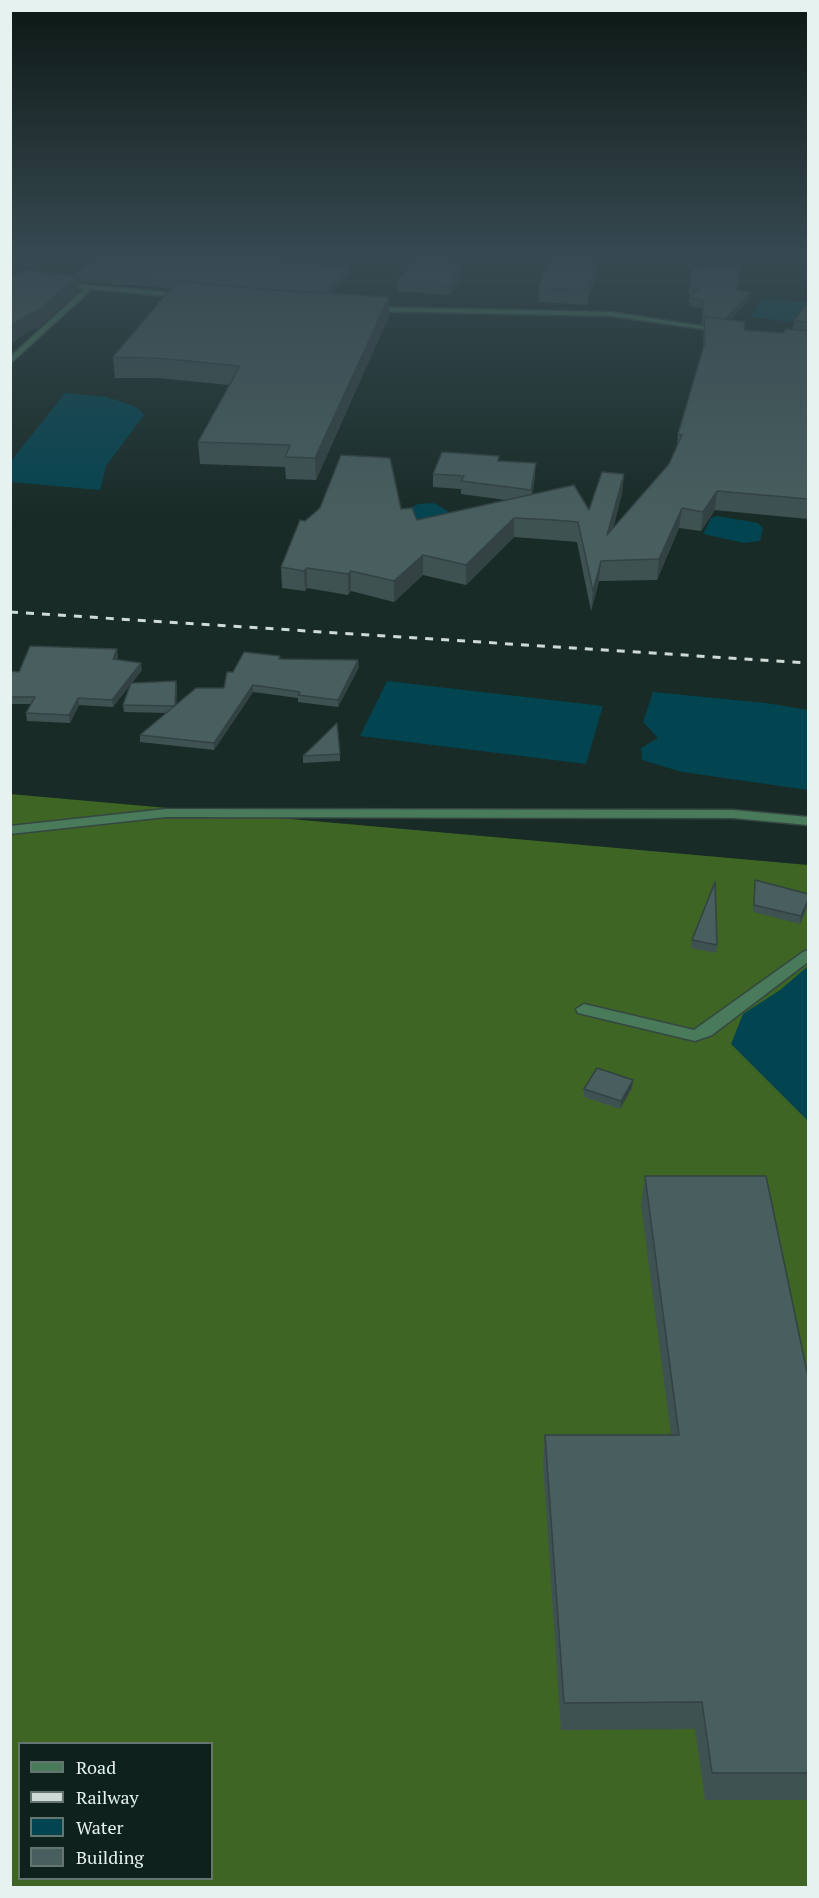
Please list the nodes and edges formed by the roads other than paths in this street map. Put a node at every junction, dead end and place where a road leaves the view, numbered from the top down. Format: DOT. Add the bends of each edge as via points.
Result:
graph roads {
  1 [pos="24,349"];
  2 [pos="10,362"];
  3 [pos="808,821"];
  4 [pos="10,830"];
  5 [pos="808,955"];
  6 [pos="584,1009"];
  1 -- 2 [label="street"];
  3 -- 4 [label="street" via="733,814 166,813"];
  5 -- 6 [label="street" via="695,1036"];
}
